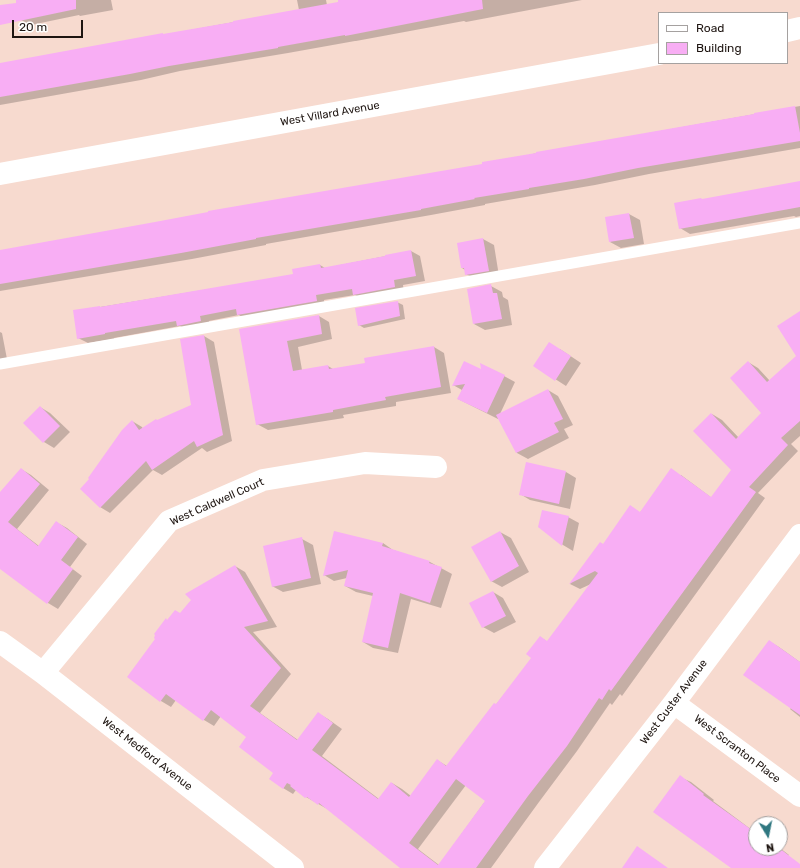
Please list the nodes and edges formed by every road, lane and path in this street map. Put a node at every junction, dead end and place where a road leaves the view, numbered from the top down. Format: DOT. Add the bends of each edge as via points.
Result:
graph roads {
  1 [pos="800,28"];
  2 [pos="788,30"];
  3 [pos="658,54"];
  4 [pos="0,174"];
  5 [pos="800,223"];
  6 [pos="0,364"];
  7 [pos="436,467"];
  8 [pos="800,535"];
  9 [pos="2,647"];
  10 [pos="43,673"];
  11 [pos="674,703"];
  12 [pos="800,796"];
  13 [pos="293,868"];
  14 [pos="546,868"];
  1 -- 2 [label="street"];
  3 -- 4 [label="street, West Villard Avenue"];
  5 -- 6 [label="lane"];
  7 -- 10 [label="street, West Caldwell Court" via="365,463 263,480 169,521"];
  8 -- 11 [label="street, West Custer Avenue"];
  9 -- 10 [label="street, West Medford Avenue"];
  10 -- 13 [label="street, West Medford Avenue"];
  11 -- 12 [label="street, West Scranton Place"];
  11 -- 14 [label="street, West Custer Avenue"];
}
